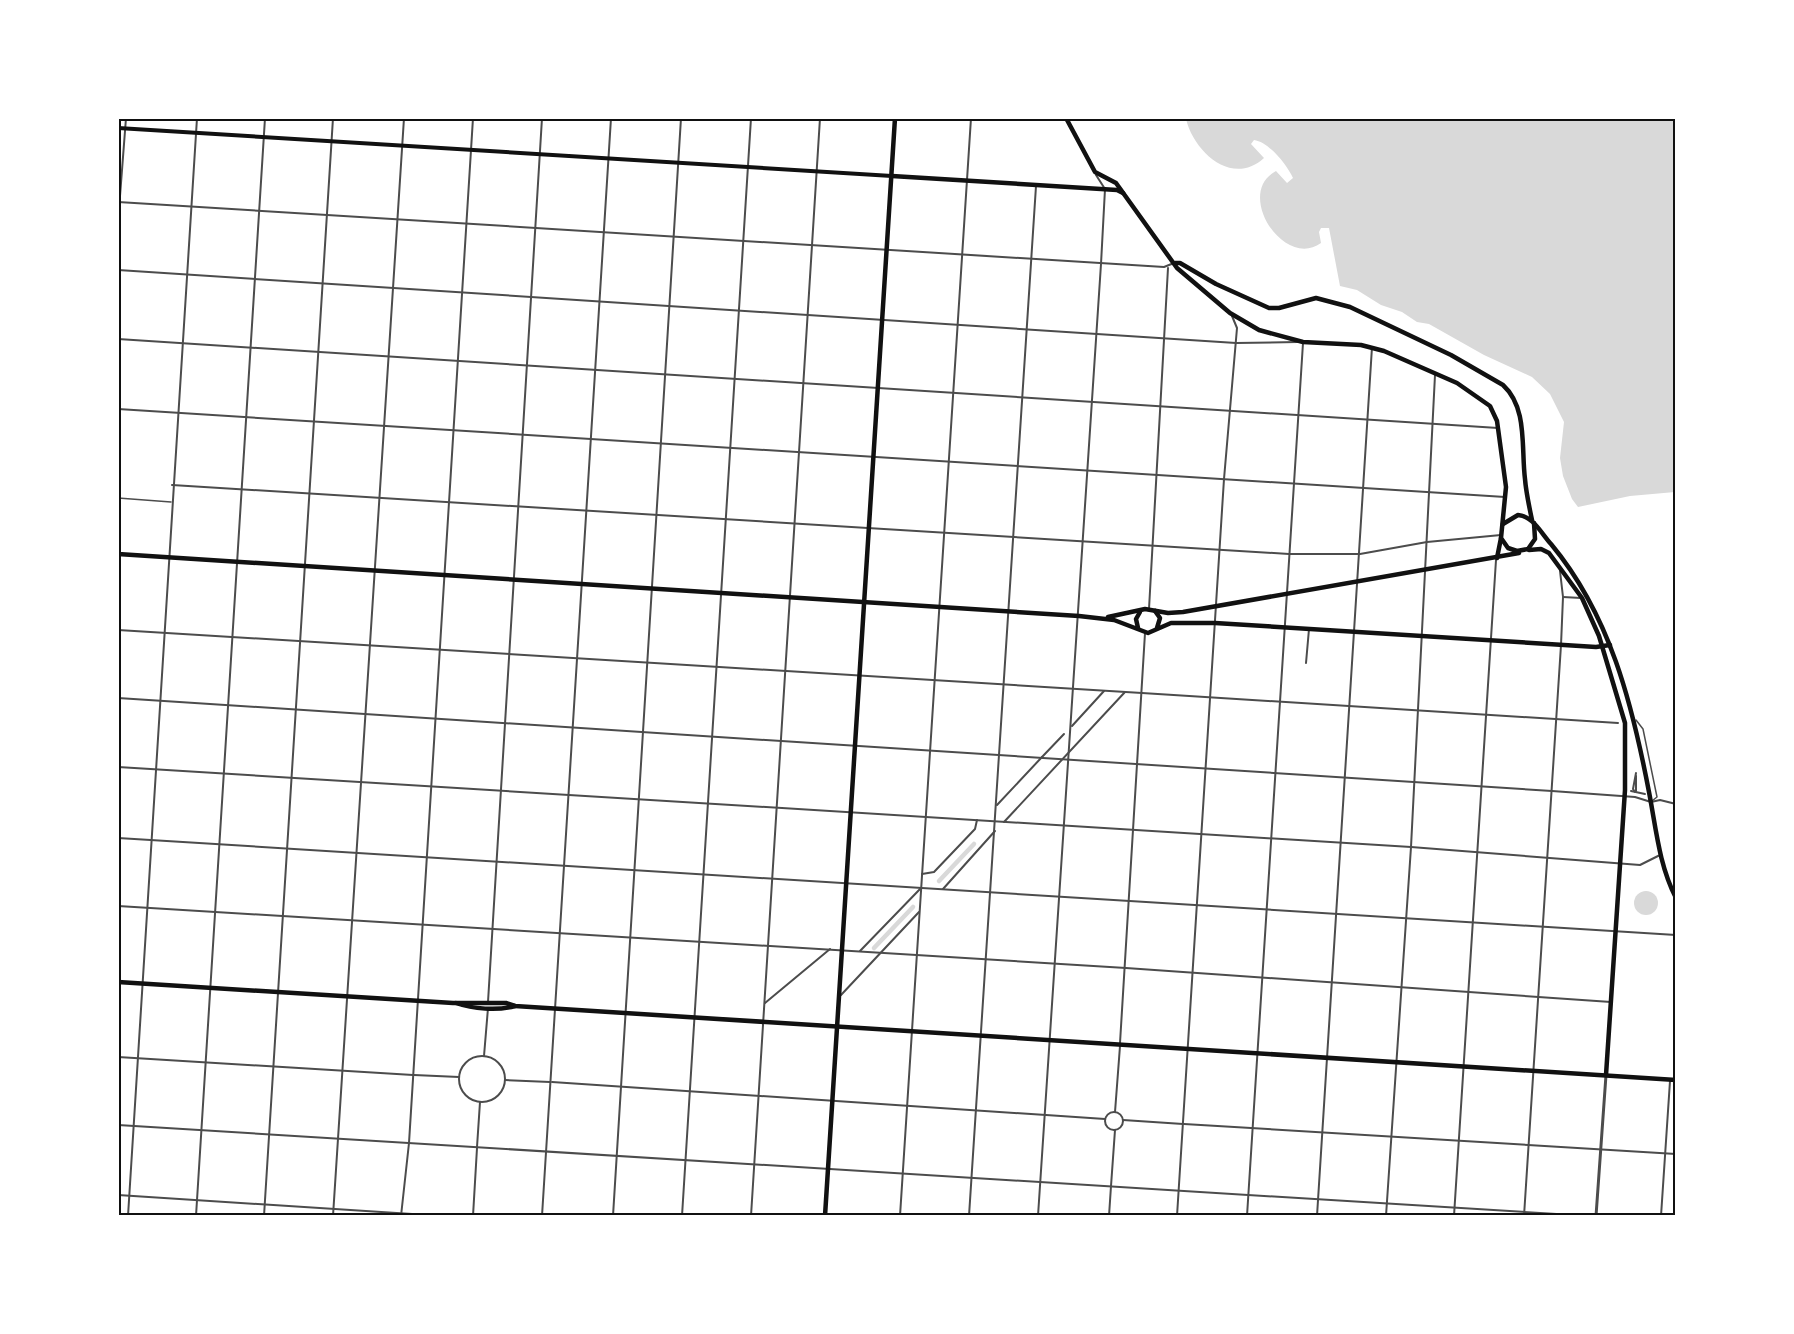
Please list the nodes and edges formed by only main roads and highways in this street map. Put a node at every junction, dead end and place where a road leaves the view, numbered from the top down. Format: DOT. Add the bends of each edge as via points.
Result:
graph roads {
  1 [pos="895,118"];
  2 [pos="1065,118"];
  3 [pos="118,128"];
  4 [pos="892,176"];
  5 [pos="1127,197"];
  6 [pos="1175,263"];
  7 [pos="1216,284"];
  8 [pos="1209,296"];
  9 [pos="1533,522"];
  10 [pos="1502,526"];
  11 [pos="1501,536"];
  12 [pos="1524,551"];
  13 [pos="118,554"];
  14 [pos="1497,558"];
  15 [pos="864,602"];
  16 [pos="1151,609"];
  17 [pos="1142,610"];
  18 [pos="1183,612"];
  19 [pos="1105,618"];
  20 [pos="1181,622"];
  21 [pos="1155,630"];
  22 [pos="1142,632"];
  23 [pos="1610,645"];
  24 [pos="1603,647"];
  25 [pos="1676,898"];
  26 [pos="118,982"];
  27 [pos="453,1002"];
  28 [pos="513,1007"];
  29 [pos="837,1027"];
  30 [pos="1606,1075"];
  31 [pos="1673,1079"];
  32 [pos="825,1215"];
  1 -- 4 [label="main road"];
  2 -- 5 [label="main road" via="1095,172 1114,181"];
  3 -- 4 [label="main road"];
  4 -- 5 [label="main road" via="1105,189 1120,191"];
  4 -- 15 [label="main road"];
  5 -- 6 [label="main road"];
  6 -- 7 [label="main road"];
  6 -- 8 [label="main road"];
  7 -- 8 [label="main road" via="1209,289"];
  7 -- 9 [label="main road" via="1271,308 1316,298 1342,304 1391,325 1503,385 1519,412"];
  8 -- 10 [label="main road" via="1260,330 1303,342 1372,347 1436,372 1490,406 1498,428 1505,497"];
  9 -- 10 [label="main road" via="1523,515 1515,516"];
  9 -- 12 [label="main road" via="1535,539"];
  9 -- 23 [label="main road" via="1580,581"];
  10 -- 11 [label="main road"];
  11 -- 12 [label="main road" via="1509,548"];
  11 -- 14 [label="main road"];
  12 -- 14 [label="main road"];
  12 -- 24 [label="main road" via="1544,550 1557,563 1582,598"];
  13 -- 15 [label="main road"];
  14 -- 18 [label="main road"];
  15 -- 19 [label="main road"];
  15 -- 29 [label="main road"];
  16 -- 17 [label="main road"];
  16 -- 18 [label="main road"];
  16 -- 21 [label="main road" via="1160,618"];
  17 -- 19 [label="main road"];
  17 -- 22 [label="main road" via="1136,619"];
  18 -- 20 [label="main road" via="1176,617"];
  19 -- 22 [label="main road"];
  20 -- 21 [label="main road"];
  20 -- 24 [label="main road"];
  21 -- 22 [label="main road"];
  23 -- 24 [label="main road"];
  23 -- 25 [label="main road" via="1634,718 1660,855"];
  24 -- 30 [label="main road" via="1625,723 1625,796"];
  26 -- 27 [label="main road"];
  27 -- 28 [label="main road"];
  27 -- 28 [label="main road" via="466,1007"];
  28 -- 29 [label="main road"];
  29 -- 30 [label="main road"];
  29 -- 32 [label="main road"];
  30 -- 31 [label="main road"];
}
